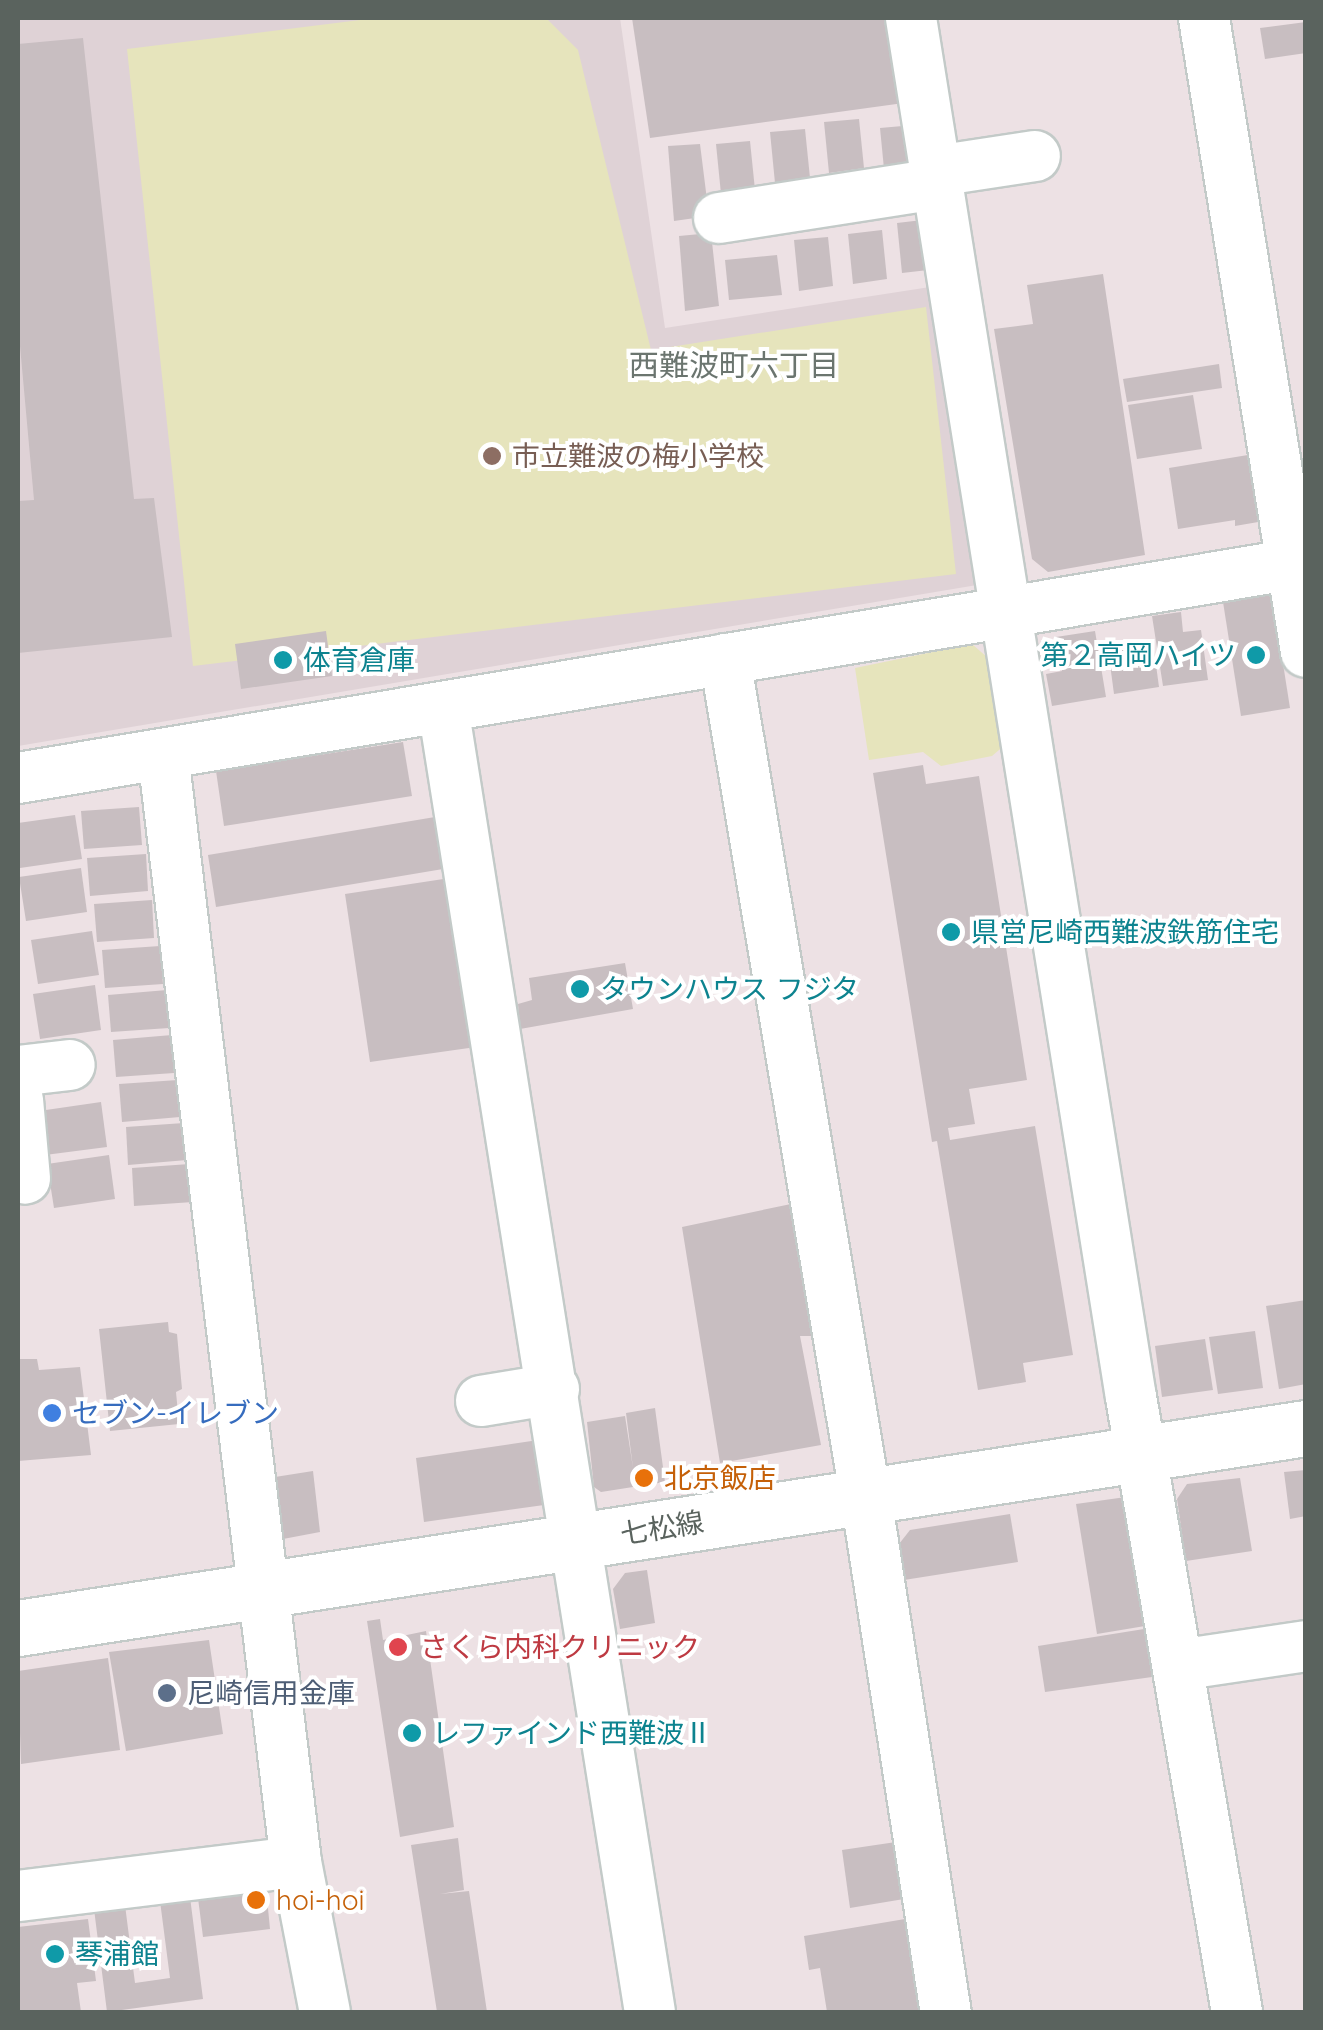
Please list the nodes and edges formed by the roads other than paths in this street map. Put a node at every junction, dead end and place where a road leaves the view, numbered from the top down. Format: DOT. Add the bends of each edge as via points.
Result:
graph roads {
  1 [pos="911,18"];
  2 [pos="1204,18"];
  3 [pos="1034,156"];
  4 [pos="936,178"];
  5 [pos="719,218"];
  6 [pos="1299,564"];
  7 [pos="1006,610"];
  8 [pos="1306,652"];
  9 [pos="725,658"];
  10 [pos="443,707"];
  11 [pos="162,755"];
  12 [pos="18,778"];
  13 [pos="70,1066"];
  14 [pos="18,1071"];
  15 [pos="18,1100"];
  16 [pos="25,1180"];
  17 [pos="554,1389"];
  18 [pos="481,1401"];
  19 [pos="1306,1428"];
  20 [pos="1141,1454"];
  21 [pos="866,1497"];
  22 [pos="579,1541"];
  23 [pos="266,1586"];
  24 [pos="18,1628"];
  25 [pos="1306,1646"];
  26 [pos="1178,1664"];
  27 [pos="296,1862"];
  28 [pos="18,1896"];
  29 [pos="325,2012"];
  30 [pos="650,2012"];
  31 [pos="946,2012"];
  32 [pos="1237,2012"];
  1 -- 4 [label="street"];
  2 -- 6 [label="street"];
  3 -- 4 [label="street"];
  4 -- 5 [label="street"];
  4 -- 7 [label="street"];
  6 -- 7 [label="street"];
  6 -- 8 [label="street"];
  7 -- 9 [label="street"];
  7 -- 20 [label="street"];
  9 -- 10 [label="street"];
  9 -- 21 [label="street"];
  10 -- 11 [label="street"];
  10 -- 17 [label="street"];
  11 -- 12 [label="street"];
  11 -- 23 [label="street"];
  13 -- 14 [label="street"];
  15 -- 16 [label="street"];
  17 -- 18 [label="street"];
  17 -- 22 [label="street"];
  19 -- 20 [label="street, 七松線"];
  20 -- 21 [label="street, 七松線"];
  20 -- 26 [label="street"];
  21 -- 22 [label="street, 七松線"];
  21 -- 31 [label="street"];
  22 -- 23 [label="street, 七松線"];
  22 -- 30 [label="street"];
  23 -- 24 [label="street, 七松線"];
  23 -- 27 [label="street"];
  25 -- 26 [label="street"];
  26 -- 32 [label="street"];
  27 -- 28 [label="street"];
  27 -- 29 [label="street"];
}
